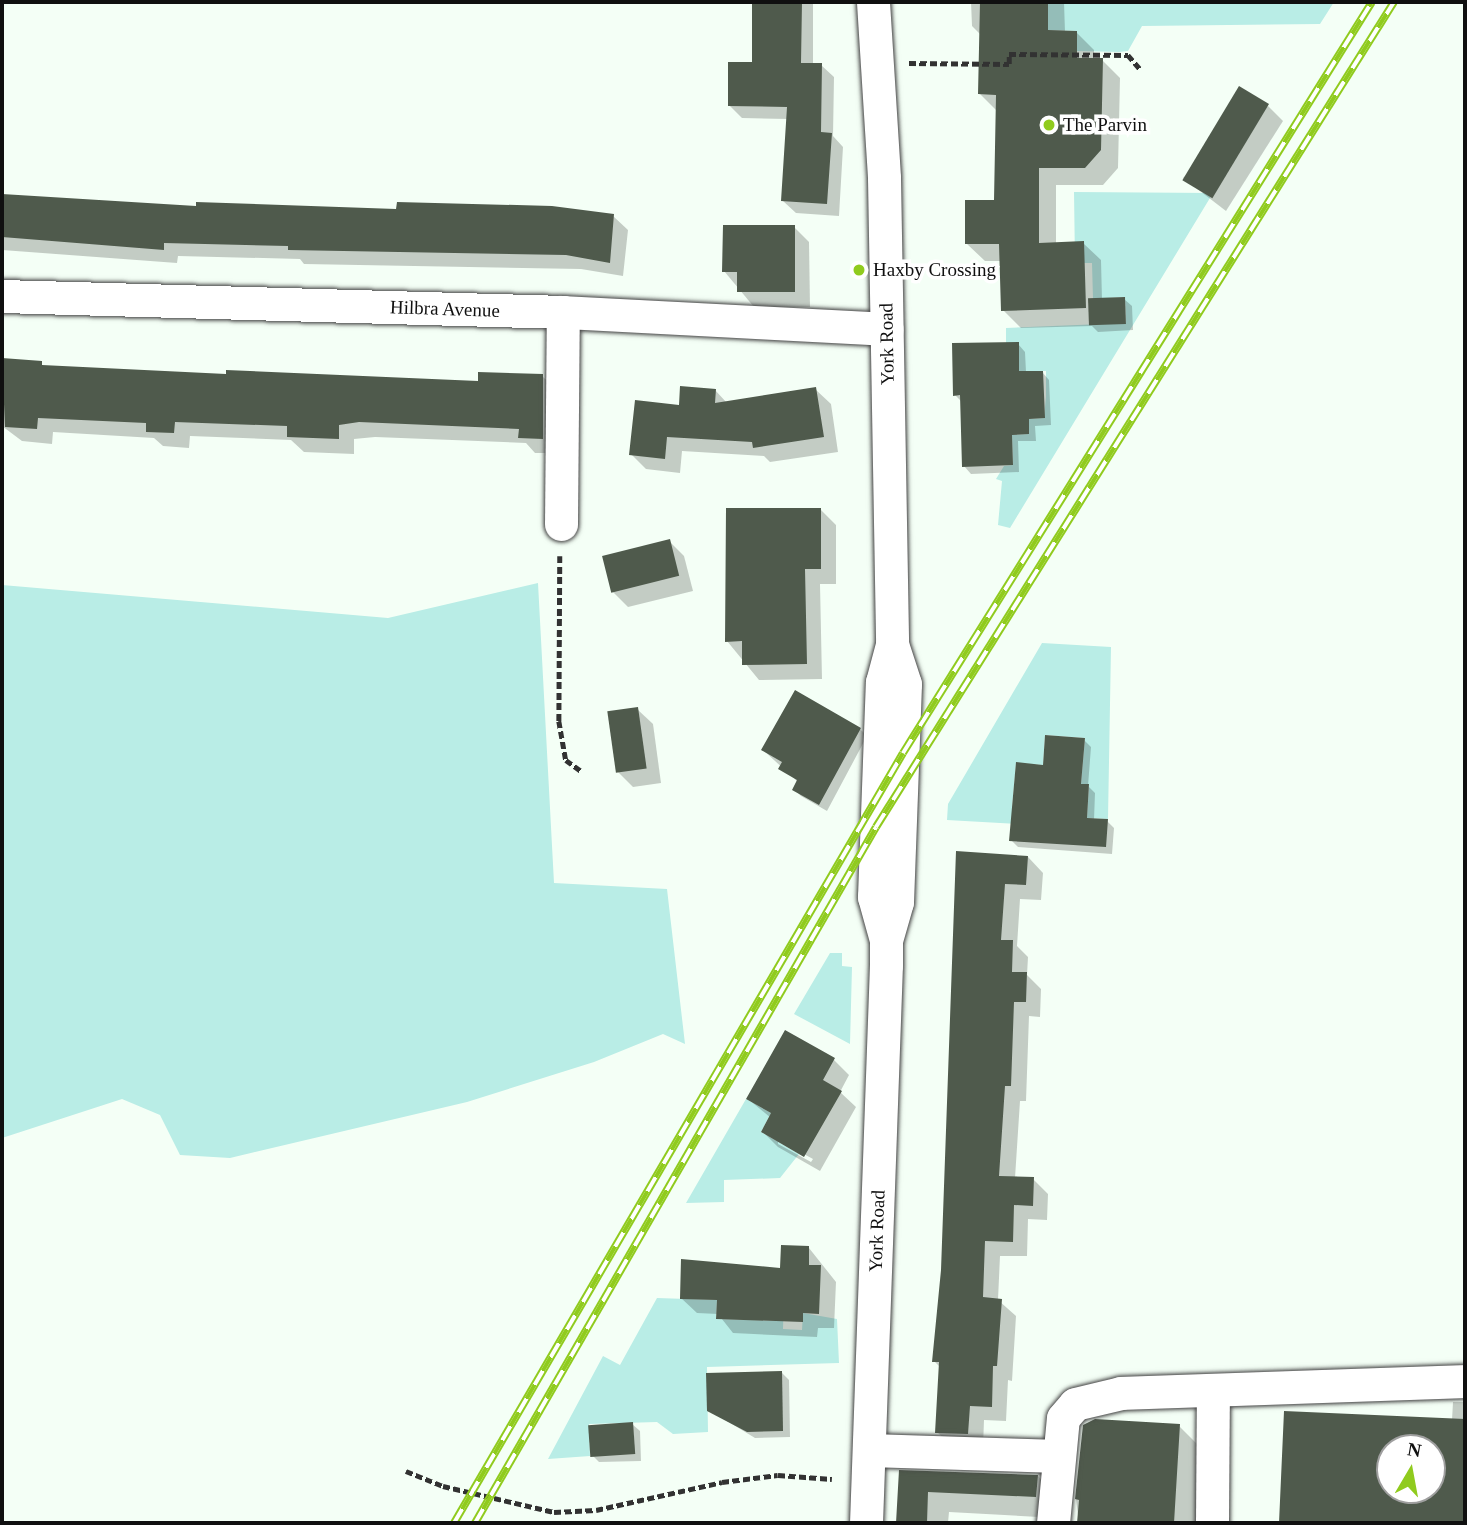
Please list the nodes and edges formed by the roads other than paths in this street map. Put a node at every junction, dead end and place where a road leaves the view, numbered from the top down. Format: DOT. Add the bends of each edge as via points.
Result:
graph roads {
  1 [pos="873,2"];
  2 [pos="2,296"];
  3 [pos="563,313"];
  4 [pos="887,329"];
  5 [pos="561,524"];
  6 [pos="1465,1381"];
  7 [pos="1213,1390"];
  8 [pos="870,1450"];
  9 [pos="1058,1456"];
  10 [pos="866,1523"];
  11 [pos="1053,1523"];
  12 [pos="1212,1523"];
  1 -- 4 [label="street, York Road"];
  2 -- 3 [label="street, Hilbra Avenue"];
  3 -- 4 [label="street, Hilbra Avenue"];
  3 -- 5 [label="street"];
  4 -- 8 [label="street, York Road" via="892,644 882,682 874,897 886,940"];
  6 -- 7 [label="street"];
  7 -- 9 [label="street" via="1121,1393 1075,1404 1063,1418"];
  7 -- 12 [label="street"];
  8 -- 9 [label="street"];
  8 -- 10 [label="street, York Road"];
  9 -- 11 [label="street"];
}
